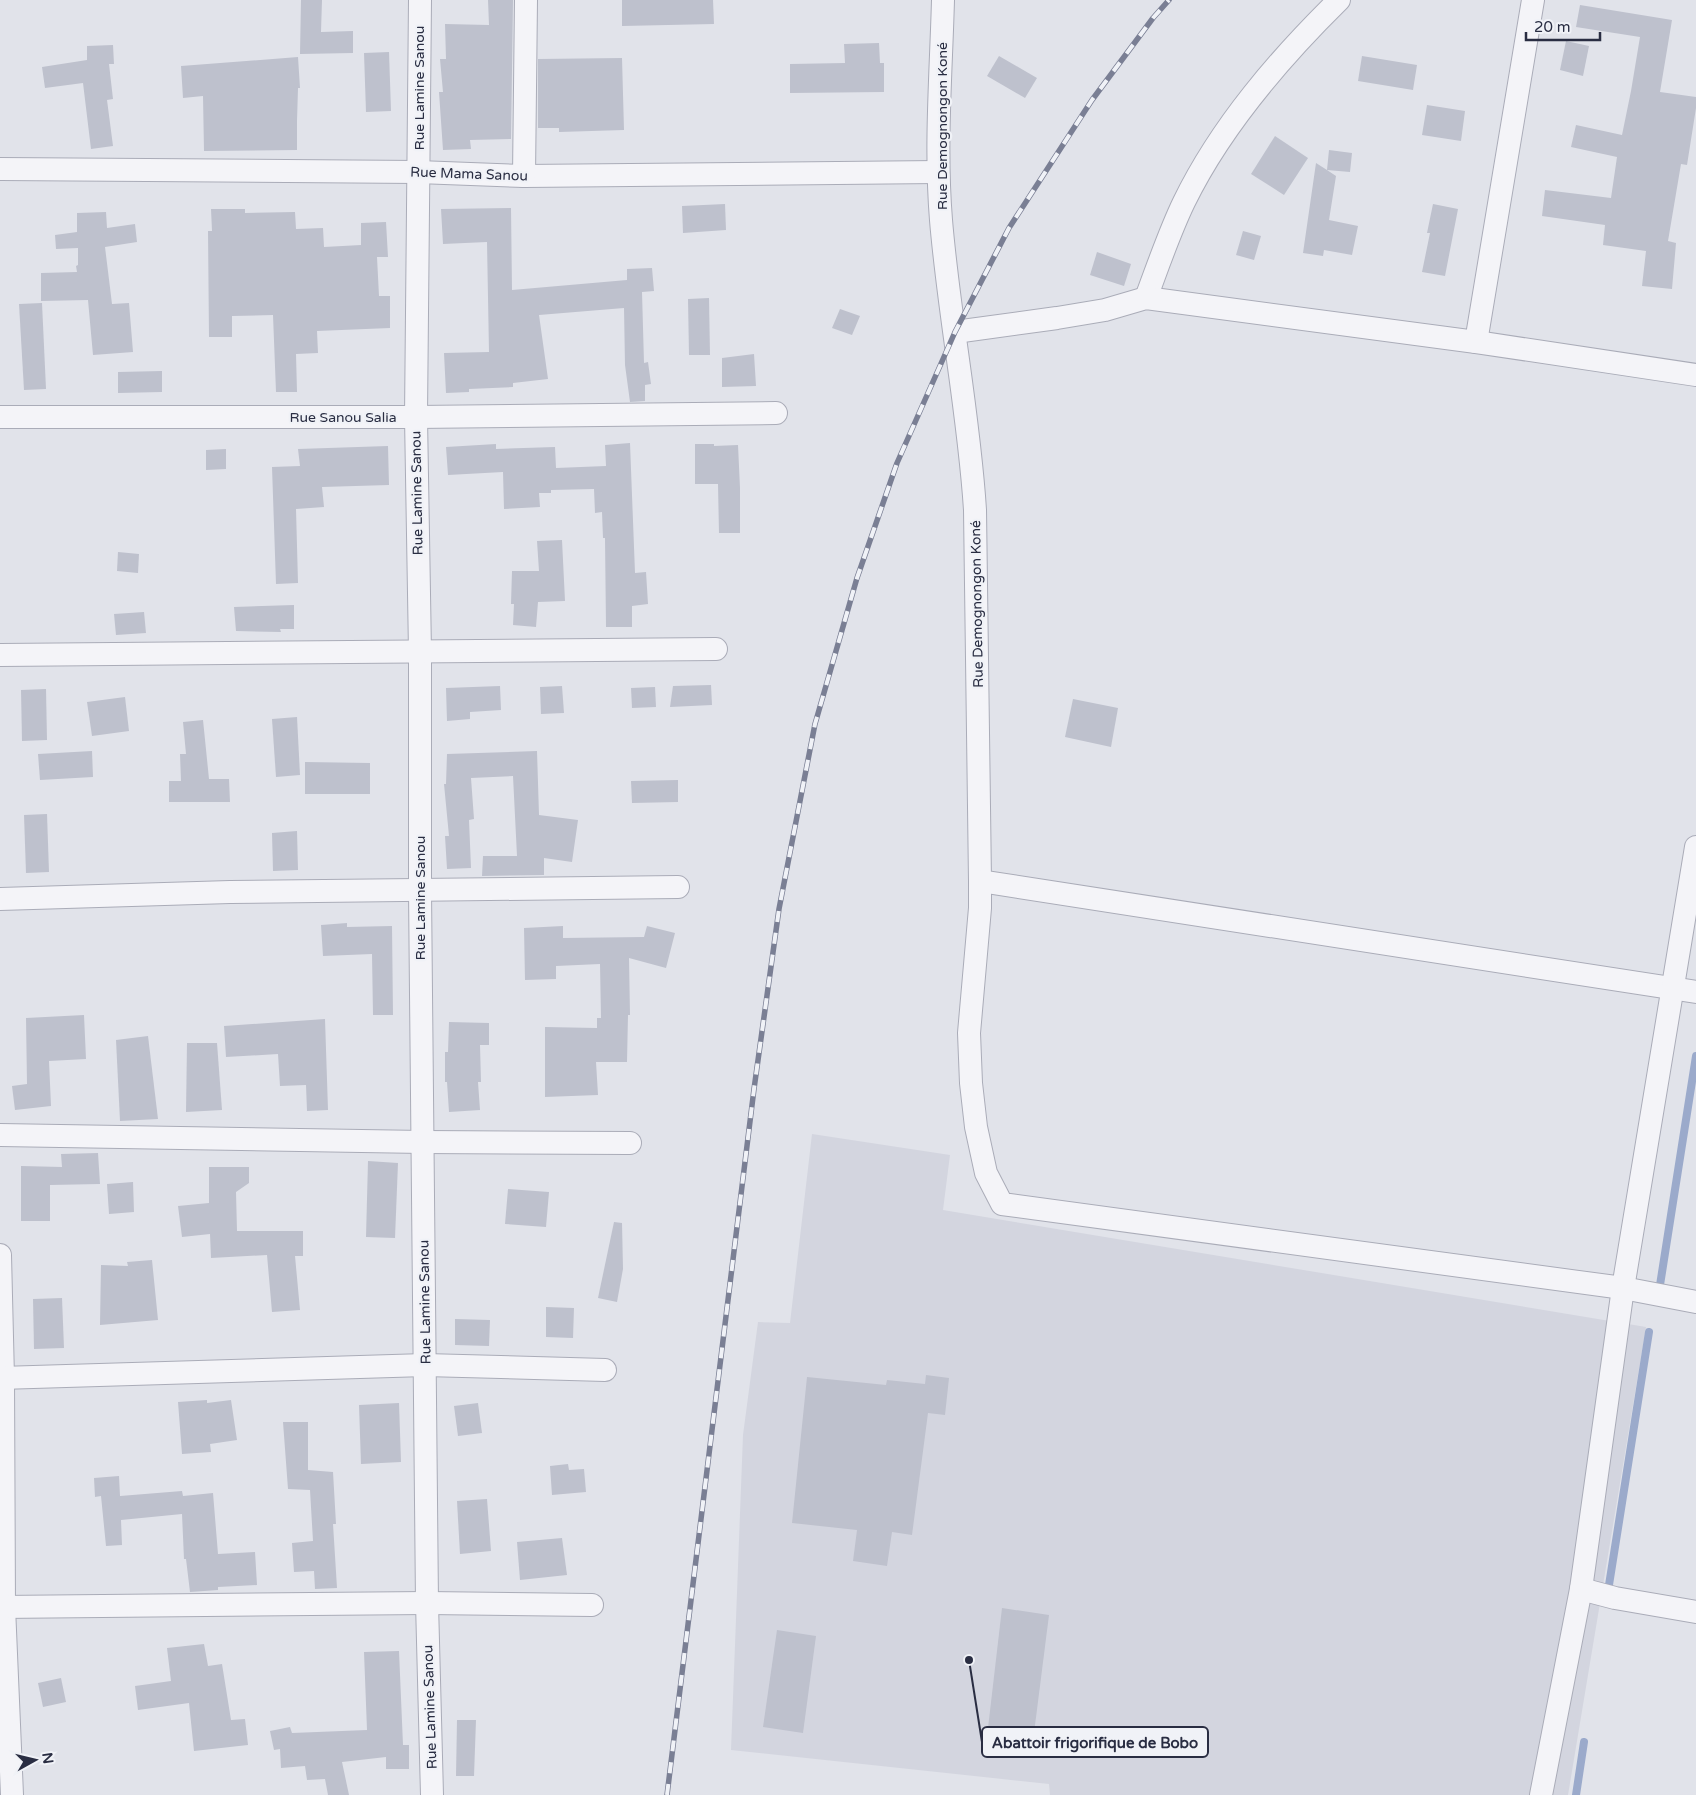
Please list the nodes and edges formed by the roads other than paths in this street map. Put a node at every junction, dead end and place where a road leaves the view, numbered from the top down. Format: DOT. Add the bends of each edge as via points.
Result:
graph roads {
  1 [pos="420,0"];
  2 [pos="526,0"];
  3 [pos="943,0"];
  4 [pos="1339,0"];
  5 [pos="1532,0"];
  6 [pos="0,169"];
  7 [pos="418,172"];
  8 [pos="938,172"];
  9 [pos="524,176"];
  10 [pos="1146,298"];
  11 [pos="955,332"];
  12 [pos="1476,342"];
  13 [pos="1696,375"];
  14 [pos="776,413"];
  15 [pos="416,416"];
  16 [pos="0,417"];
  17 [pos="716,649"];
  18 [pos="420,652"];
  19 [pos="0,655"];
  20 [pos="1696,846"];
  21 [pos="980,881"];
  22 [pos="678,887"];
  23 [pos="420,891"];
  24 [pos="0,899"];
  25 [pos="1674,988"];
  26 [pos="1696,992"];
  27 [pos="0,1135"];
  28 [pos="423,1142"];
  29 [pos="630,1143"];
  30 [pos="0,1254"];
  31 [pos="1623,1288"];
  32 [pos="1696,1302"];
  33 [pos="425,1365"];
  34 [pos="605,1370"];
  35 [pos="2,1378"];
  36 [pos="1581,1589"];
  37 [pos="427,1604"];
  38 [pos="592,1605"];
  39 [pos="2,1607"];
  40 [pos="1696,1612"];
  41 [pos="12,1795"];
  42 [pos="432,1795"];
  43 [pos="1541,1795"];
  1 -- 7 [label="street, Rue Lamine Sanou"];
  2 -- 9 [label="street"];
  3 -- 8 [label="street, Rue Demognongon Koné"];
  4 -- 10 [label="street" via="1287,53 1209,157 1170,232"];
  5 -- 12 [label="street"];
  6 -- 7 [label="street, Rue Mama Sanou"];
  7 -- 9 [label="street, Rue Mama Sanou"];
  7 -- 15 [label="street, Rue Lamine Sanou"];
  8 -- 9 [label="street, Rue Mama Sanou"];
  8 -- 11 [label="street, Rue Demognongon Koné"];
  10 -- 11 [label="street" via="1104,310"];
  10 -- 12 [label="street"];
  11 -- 21 [label="street, Rue Demognongon Koné" via="975,510"];
  12 -- 13 [label="street"];
  14 -- 15 [label="street, Rue Sanou Salia"];
  15 -- 16 [label="street, Rue Sanou Salia"];
  15 -- 18 [label="street, Rue Lamine Sanou"];
  17 -- 18 [label="street"];
  18 -- 19 [label="street"];
  18 -- 23 [label="street, Rue Lamine Sanou"];
  20 -- 25 [label="street"];
  21 -- 25 [label="street"];
  21 -- 31 [label="street, Rue Demognongon Koné" via="969,1033 971,1083 986,1173 1002,1204"];
  22 -- 23 [label="street"];
  23 -- 24 [label="street" via="230,892"];
  23 -- 28 [label="street, Rue Lamine Sanou"];
  25 -- 26 [label="street"];
  25 -- 31 [label="street"];
  27 -- 28 [label="street"];
  28 -- 29 [label="street"];
  28 -- 33 [label="street, Rue Lamine Sanou"];
  30 -- 35 [label="street"];
  31 -- 32 [label="street"];
  31 -- 36 [label="street"];
  33 -- 34 [label="street"];
  33 -- 35 [label="street"];
  33 -- 37 [label="street, Rue Lamine Sanou"];
  35 -- 39 [label="street"];
  36 -- 40 [label="street"];
  36 -- 43 [label="street"];
  37 -- 38 [label="street"];
  37 -- 39 [label="street"];
  37 -- 42 [label="street, Rue Lamine Sanou"];
  39 -- 41 [label="street"];
}
